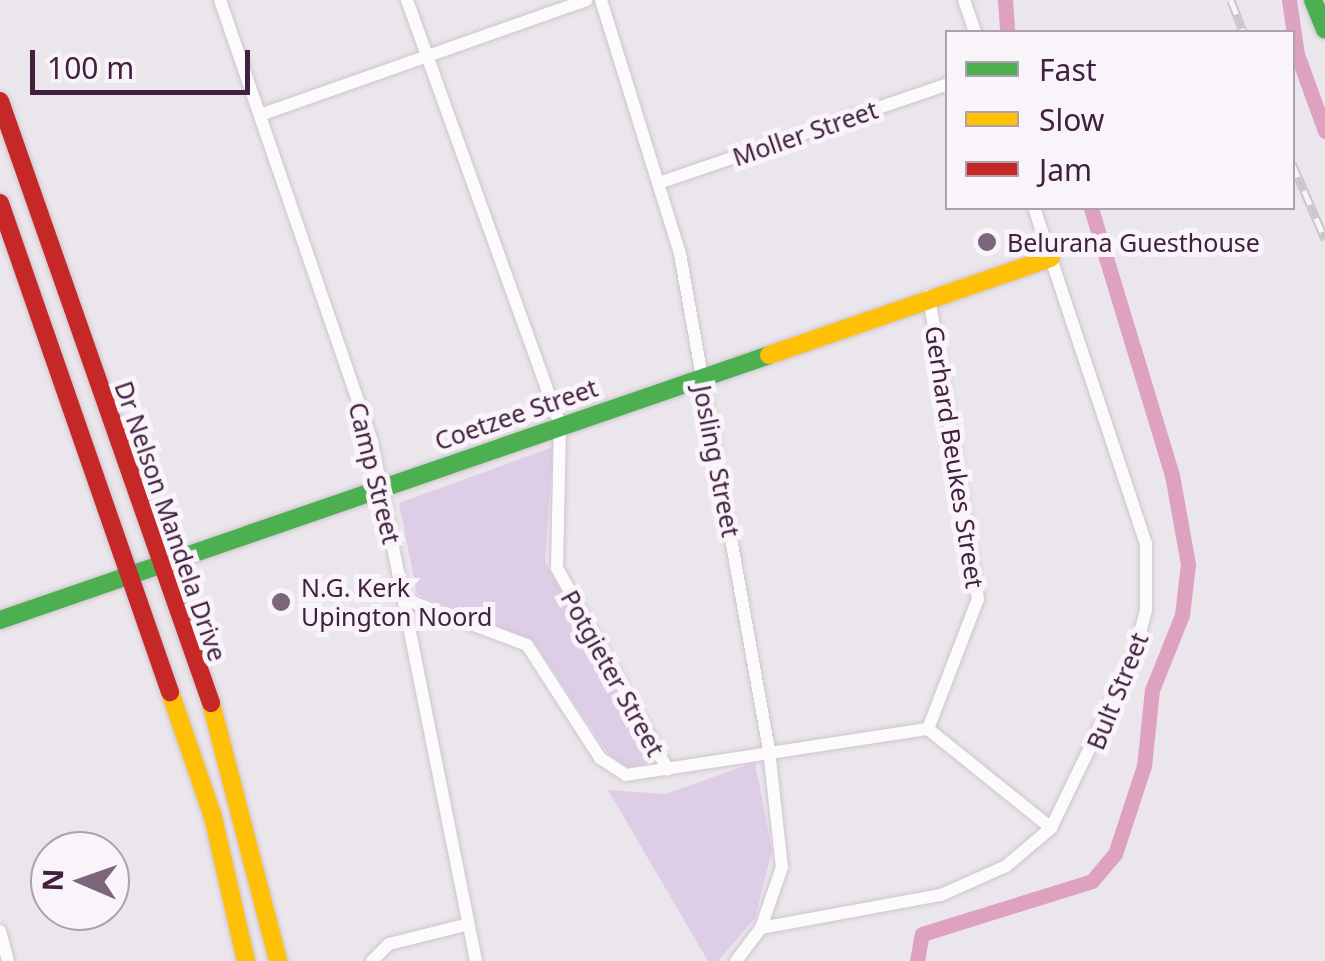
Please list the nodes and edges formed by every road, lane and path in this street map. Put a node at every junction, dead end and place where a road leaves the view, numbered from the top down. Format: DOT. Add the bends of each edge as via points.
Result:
graph roads {
  1 [pos="220,0"];
  2 [pos="407,0"];
  3 [pos="586,0"];
  4 [pos="601,0"];
  5 [pos="964,0"];
  6 [pos="1313,0"];
  7 [pos="974,30"];
  8 [pos="1325,30"];
  9 [pos="426,57"];
  10 [pos="945,85"];
  11 [pos="0,102"];
  12 [pos="260,115"];
  13 [pos="662,182"];
  14 [pos="0,203"];
  15 [pos="1035,210"];
  16 [pos="1050,258"];
  17 [pos="930,296"];
  18 [pos="700,376"];
  19 [pos="560,425"];
  20 [pos="383,487"];
  21 [pos="158,567"];
  22 [pos="128,576"];
  23 [pos="404,600"];
  24 [pos="0,620"];
  25 [pos="928,729"];
  26 [pos="769,750"];
  27 [pos="668,770"];
  28 [pos="1052,828"];
  29 [pos="468,924"];
  30 [pos="761,928"];
  31 [pos="0,931"];
  32 [pos="8,961"];
  33 [pos="246,961"];
  34 [pos="278,961"];
  35 [pos="372,961"];
  36 [pos="476,961"];
  37 [pos="736,961"];
  1 -- 12 [label="street, Camp Street"];
  2 -- 9 [label="street, Potgieter Street"];
  3 -- 9 [label="street"];
  4 -- 13 [label="street, Josling Street"];
  5 -- 7 [label="street"];
  6 -- 8 [label="main road"];
  9 -- 12 [label="street"];
  9 -- 19 [label="street, Potgieter Street"];
  10 -- 13 [label="street, Moller Street"];
  11 -- 21 [label="main road, Dr Nelson Mandela Drive"];
  12 -- 20 [label="street, Camp Street"];
  13 -- 18 [label="street, Josling Street"];
  14 -- 22 [label="main road"];
  15 -- 16 [label="street, Bult Street"];
  16 -- 17 [label="main road, Coetzee Street"];
  16 -- 28 [label="street, Bult Street" via="1150,562 1133,658"];
  17 -- 18 [label="main road, Coetzee Street"];
  17 -- 25 [label="street, Gerhard Beukes Street" via="978,608"];
  18 -- 19 [label="main road, Coetzee Street"];
  18 -- 26 [label="street, Josling Street"];
  19 -- 20 [label="main road, Coetzee Street"];
  19 -- 27 [label="street, Potgieter Street" via="556,568"];
  20 -- 21 [label="main road, Coetzee Street"];
  20 -- 23 [label="street, Camp Street"];
  21 -- 22 [label="main road, Coetzee Street"];
  21 -- 34 [label="main road, Dr Nelson Mandela Drive" via="234,773"];
  22 -- 24 [label="main road, Coetzee Street"];
  22 -- 33 [label="main road" via="213,817"];
  23 -- 27 [label="street" via="524,643 604,763 626,775"];
  23 -- 29 [label="street, Camp Street"];
  25 -- 26 [label="street, Potgieter Street"];
  25 -- 28 [label="street"];
  26 -- 27 [label="street, Potgieter Street"];
  26 -- 30 [label="street, Josling Street" via="782,867"];
  28 -- 30 [label="street, Bult Street" via="1006,866 953,892"];
  29 -- 35 [label="street" via="390,944"];
  29 -- 36 [label="street, Camp Street"];
  30 -- 37 [label="street"];
  31 -- 32 [label="street"];
}
